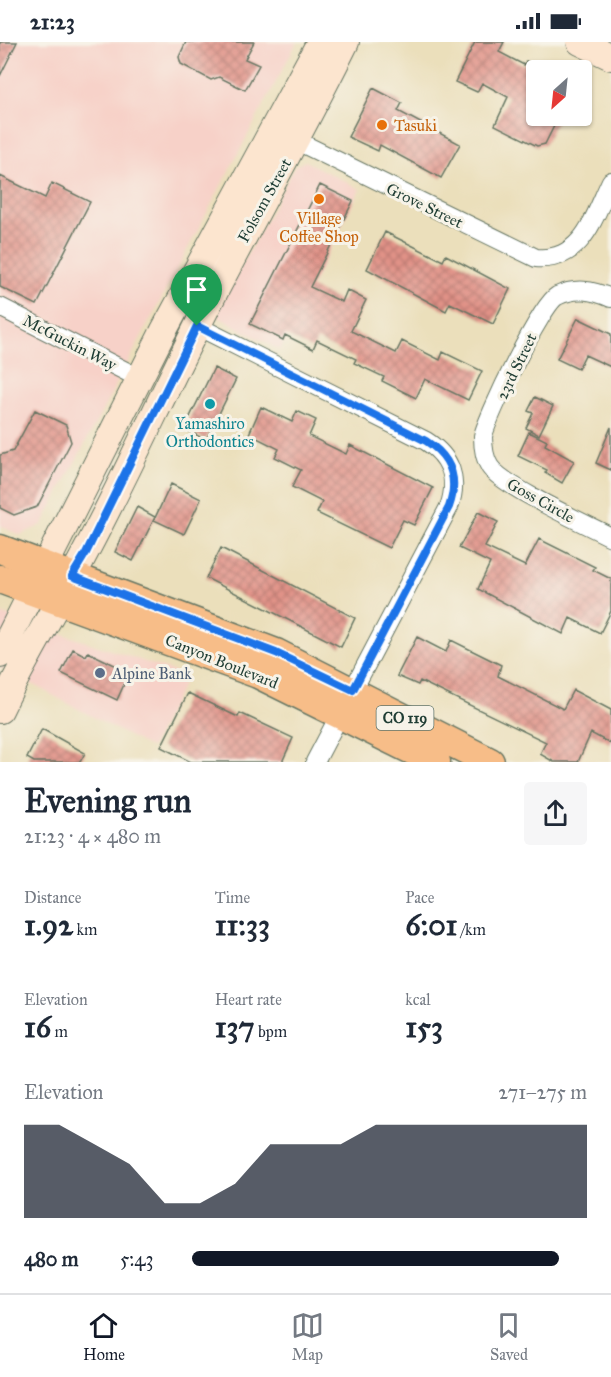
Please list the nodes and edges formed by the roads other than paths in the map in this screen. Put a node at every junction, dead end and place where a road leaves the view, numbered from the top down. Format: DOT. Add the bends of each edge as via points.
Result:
graph roads {
  1 [pos="320,42"];
  2 [pos="346,42"];
  3 [pos="580,42"];
  4 [pos="611,57"];
  5 [pos="297,141"];
  6 [pos="611,181"];
  7 [pos="213,242"];
  8 [pos="611,298"];
  9 [pos="0,307"];
  10 [pos="197,326"];
  11 [pos="140,378"];
  12 [pos="483,449"];
  13 [pos="611,537"];
  14 [pos="0,549"];
  15 [pos="44,566"];
  16 [pos="72,576"];
  17 [pos="0,579"];
  18 [pos="45,596"];
  19 [pos="0,655"];
  20 [pos="346,702"];
  21 [pos="0,711"];
  22 [pos="315,762"];
  23 [pos="436,762"];
  24 [pos="490,762"];
  1 -- 7 [label="main road, Folsom Street"];
  2 -- 5 [label="main road, Folsom Street"];
  3 -- 4 [label="main road"];
  5 -- 6 [label="street, Grove Street" via="536,258 555,258 578,245"];
  5 -- 10 [label="main road, Folsom Street"];
  7 -- 10 [label="street" via="214,264 196,304"];
  7 -- 11 [label="main road, Folsom Street"];
  8 -- 12 [label="street, 23rd Street" via="587,290 566,293 551,301 537,321 485,431"];
  9 -- 11 [label="street, McGuckin Way"];
  10 -- 16 [label="main road, Folsom Street"];
  10 -- 20 [label="street" via="426,441 451,467 454,494 449,507"];
  11 -- 15 [label="main road, Folsom Street"];
  12 -- 13 [label="street, Goss Circle" via="489,465 504,480"];
  14 -- 15 [label="main road, Canyon Boulevard / CO 119"];
  15 -- 16 [label="main road, Canyon Boulevard / CO 119"];
  15 -- 18 [label="main road, Folsom Street"];
  16 -- 18 [label="main road, Folsom Street"];
  16 -- 20 [label="main road, Canyon Boulevard / CO 119" via="276,653"];
  17 -- 18 [label="main road, Canyon Boulevard / CO 119"];
  18 -- 19 [label="main road, Folsom Street"];
  18 -- 20 [label="main road, Canyon Boulevard / CO 119"];
  18 -- 21 [label="main road, Folsom Street"];
  20 -- 22 [label="street"];
  20 -- 23 [label="main road, Canyon Boulevard / CO 119"];
  20 -- 24 [label="main road, Canyon Boulevard / CO 119"];
}
